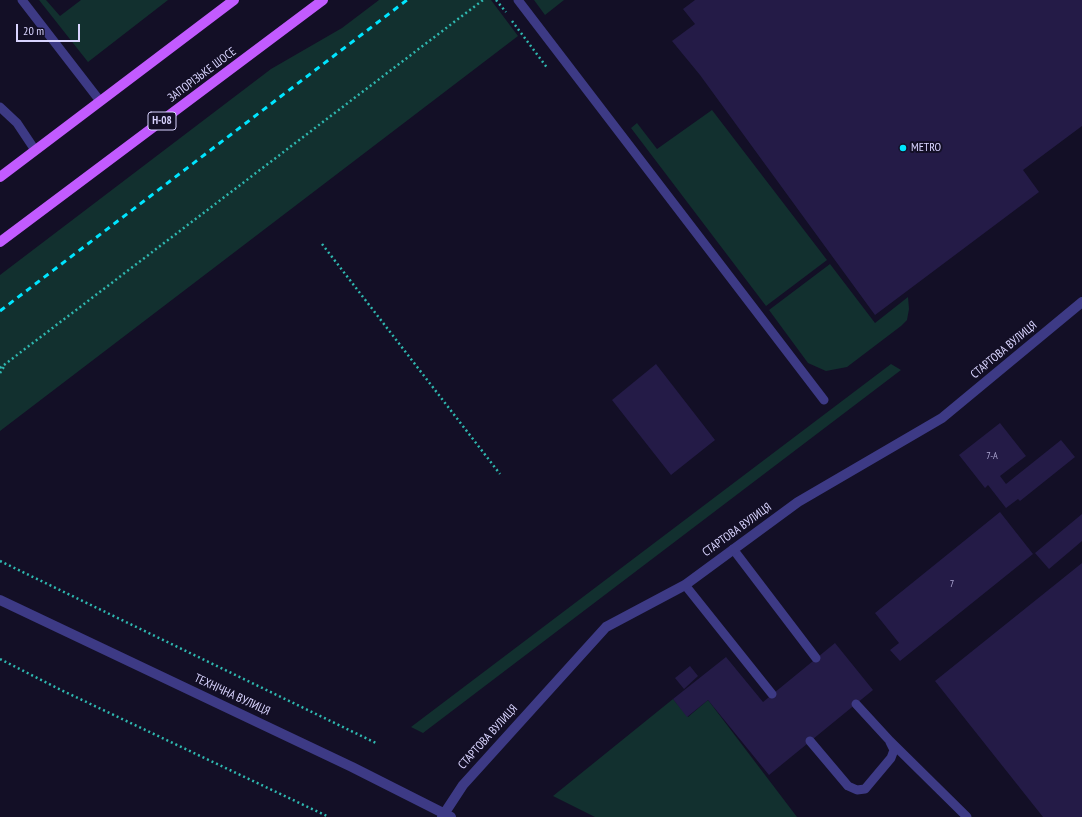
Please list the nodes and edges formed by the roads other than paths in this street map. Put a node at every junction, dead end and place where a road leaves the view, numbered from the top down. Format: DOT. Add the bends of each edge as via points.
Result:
graph roads {
  1 [pos="22,0"];
  2 [pos="234,0"];
  3 [pos="323,0"];
  4 [pos="518,0"];
  5 [pos="100,101"];
  6 [pos="0,107"];
  7 [pos="35,150"];
  8 [pos="0,177"];
  9 [pos="0,242"];
  10 [pos="1082,302"];
  11 [pos="824,400"];
  12 [pos="733,548"];
  13 [pos="685,585"];
  14 [pos="0,600"];
  15 [pos="816,658"];
  16 [pos="772,694"];
  17 [pos="856,704"];
  18 [pos="810,741"];
  19 [pos="890,741"];
  20 [pos="446,816"];
  21 [pos="967,817"];
  1 -- 5 [label="lane"];
  2 -- 5 [label="main road"];
  3 -- 9 [label="main road, ЗАПОРІЗЬКЕ ШОСЕ / Н-08"];
  4 -- 11 [label="lane"];
  5 -- 7 [label="main road"];
  6 -- 7 [label="lane" via="17,123"];
  7 -- 8 [label="main road"];
  10 -- 12 [label="street, СТАРТОВА ВУЛИЦЯ" via="942,418 798,502"];
  12 -- 13 [label="street, СТАРТОВА ВУЛИЦЯ"];
  12 -- 15 [label="lane"];
  13 -- 16 [label="lane"];
  13 -- 20 [label="street, СТАРТОВА ВУЛИЦЯ" via="606,627 463,785"];
  14 -- 20 [label="street, ТЕХНІЧНА ВУЛИЦЯ" via="352,767"];
  17 -- 19 [label="lane"];
  18 -- 19 [label="lane" via="848,786 857,790 865,789 891,758 894,750"];
  19 -- 21 [label="lane"];
}
